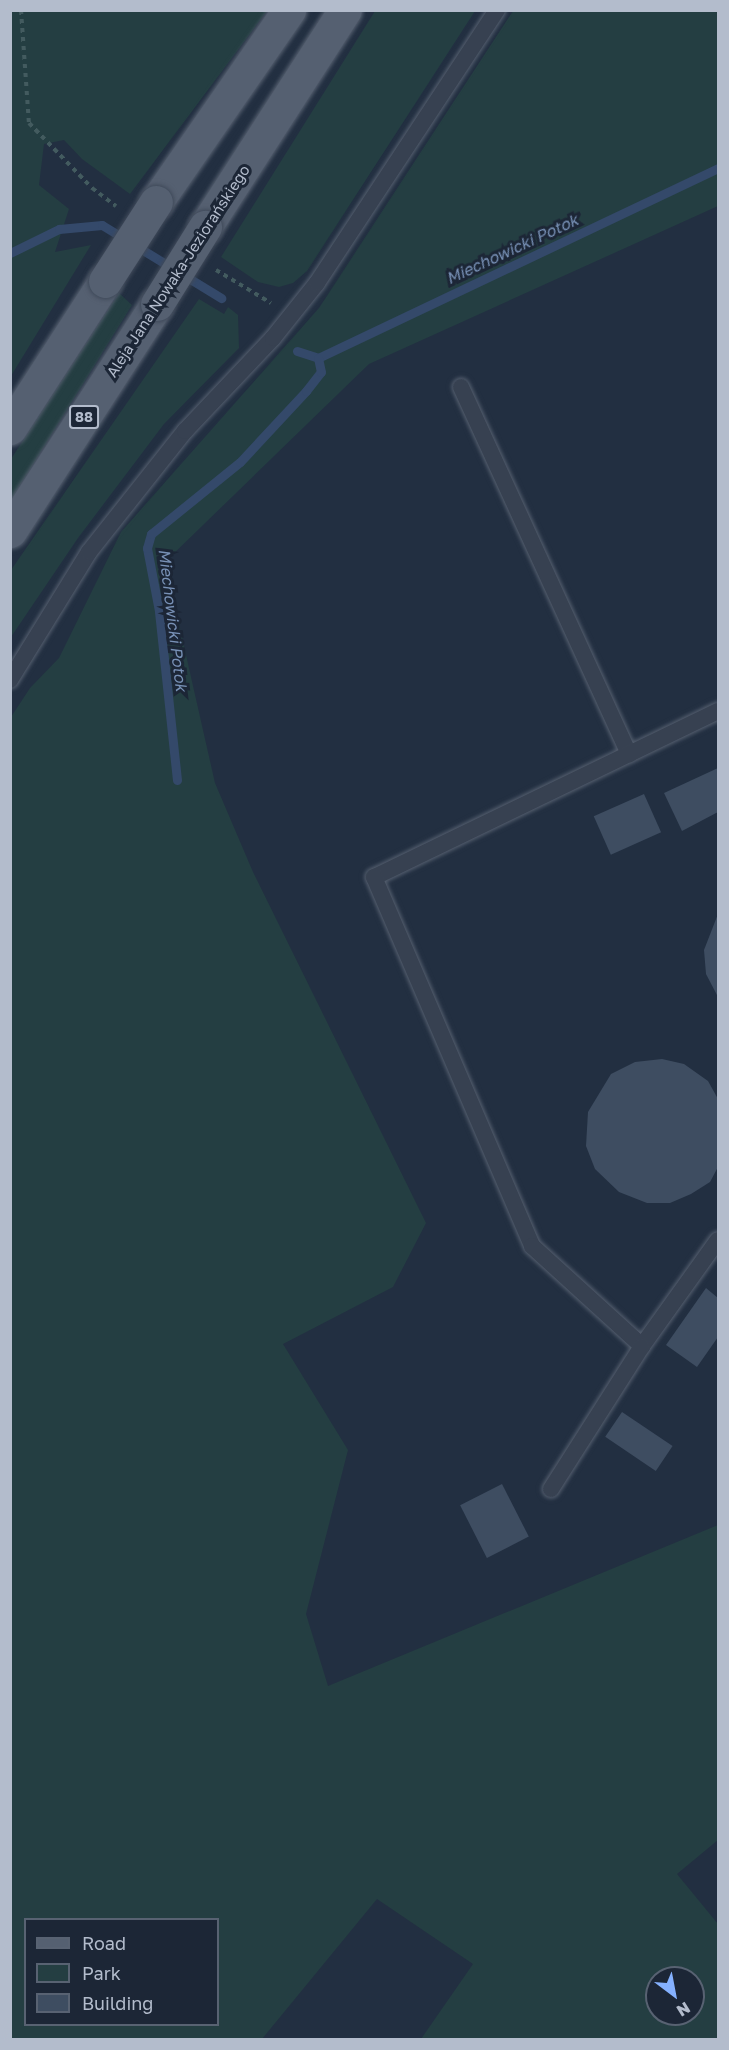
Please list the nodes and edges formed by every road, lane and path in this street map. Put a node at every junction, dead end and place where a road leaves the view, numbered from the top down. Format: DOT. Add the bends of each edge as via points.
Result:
graph roads {
  1 [pos="21,10"];
  2 [pos="289,10"];
  3 [pos="345,10"];
  4 [pos="496,10"];
  5 [pos="30,123"];
  6 [pos="461,387"];
  7 [pos="10,428"];
  8 [pos="10,531"];
  9 [pos="10,680"];
  10 [pos="718,711"];
  11 [pos="629,754"];
  12 [pos="718,1240"];
  13 [pos="642,1346"];
  14 [pos="550,1489"];
  1 -- 5 [label="path"];
  2 -- 7 [label="main road, bridge" via="156,202"];
  3 -- 8 [label="main road, Aleja Jana Nowaka-Jeziorańskiego / 88, bridge"];
  4 -- 9 [label="lane" via="317,283 273,338 185,431 89,552"];
  6 -- 11 [label="lane"];
  10 -- 11 [label="lane"];
  11 -- 13 [label="lane" via="374,877 532,1246"];
  12 -- 13 [label="lane"];
  13 -- 14 [label="lane"];
}
